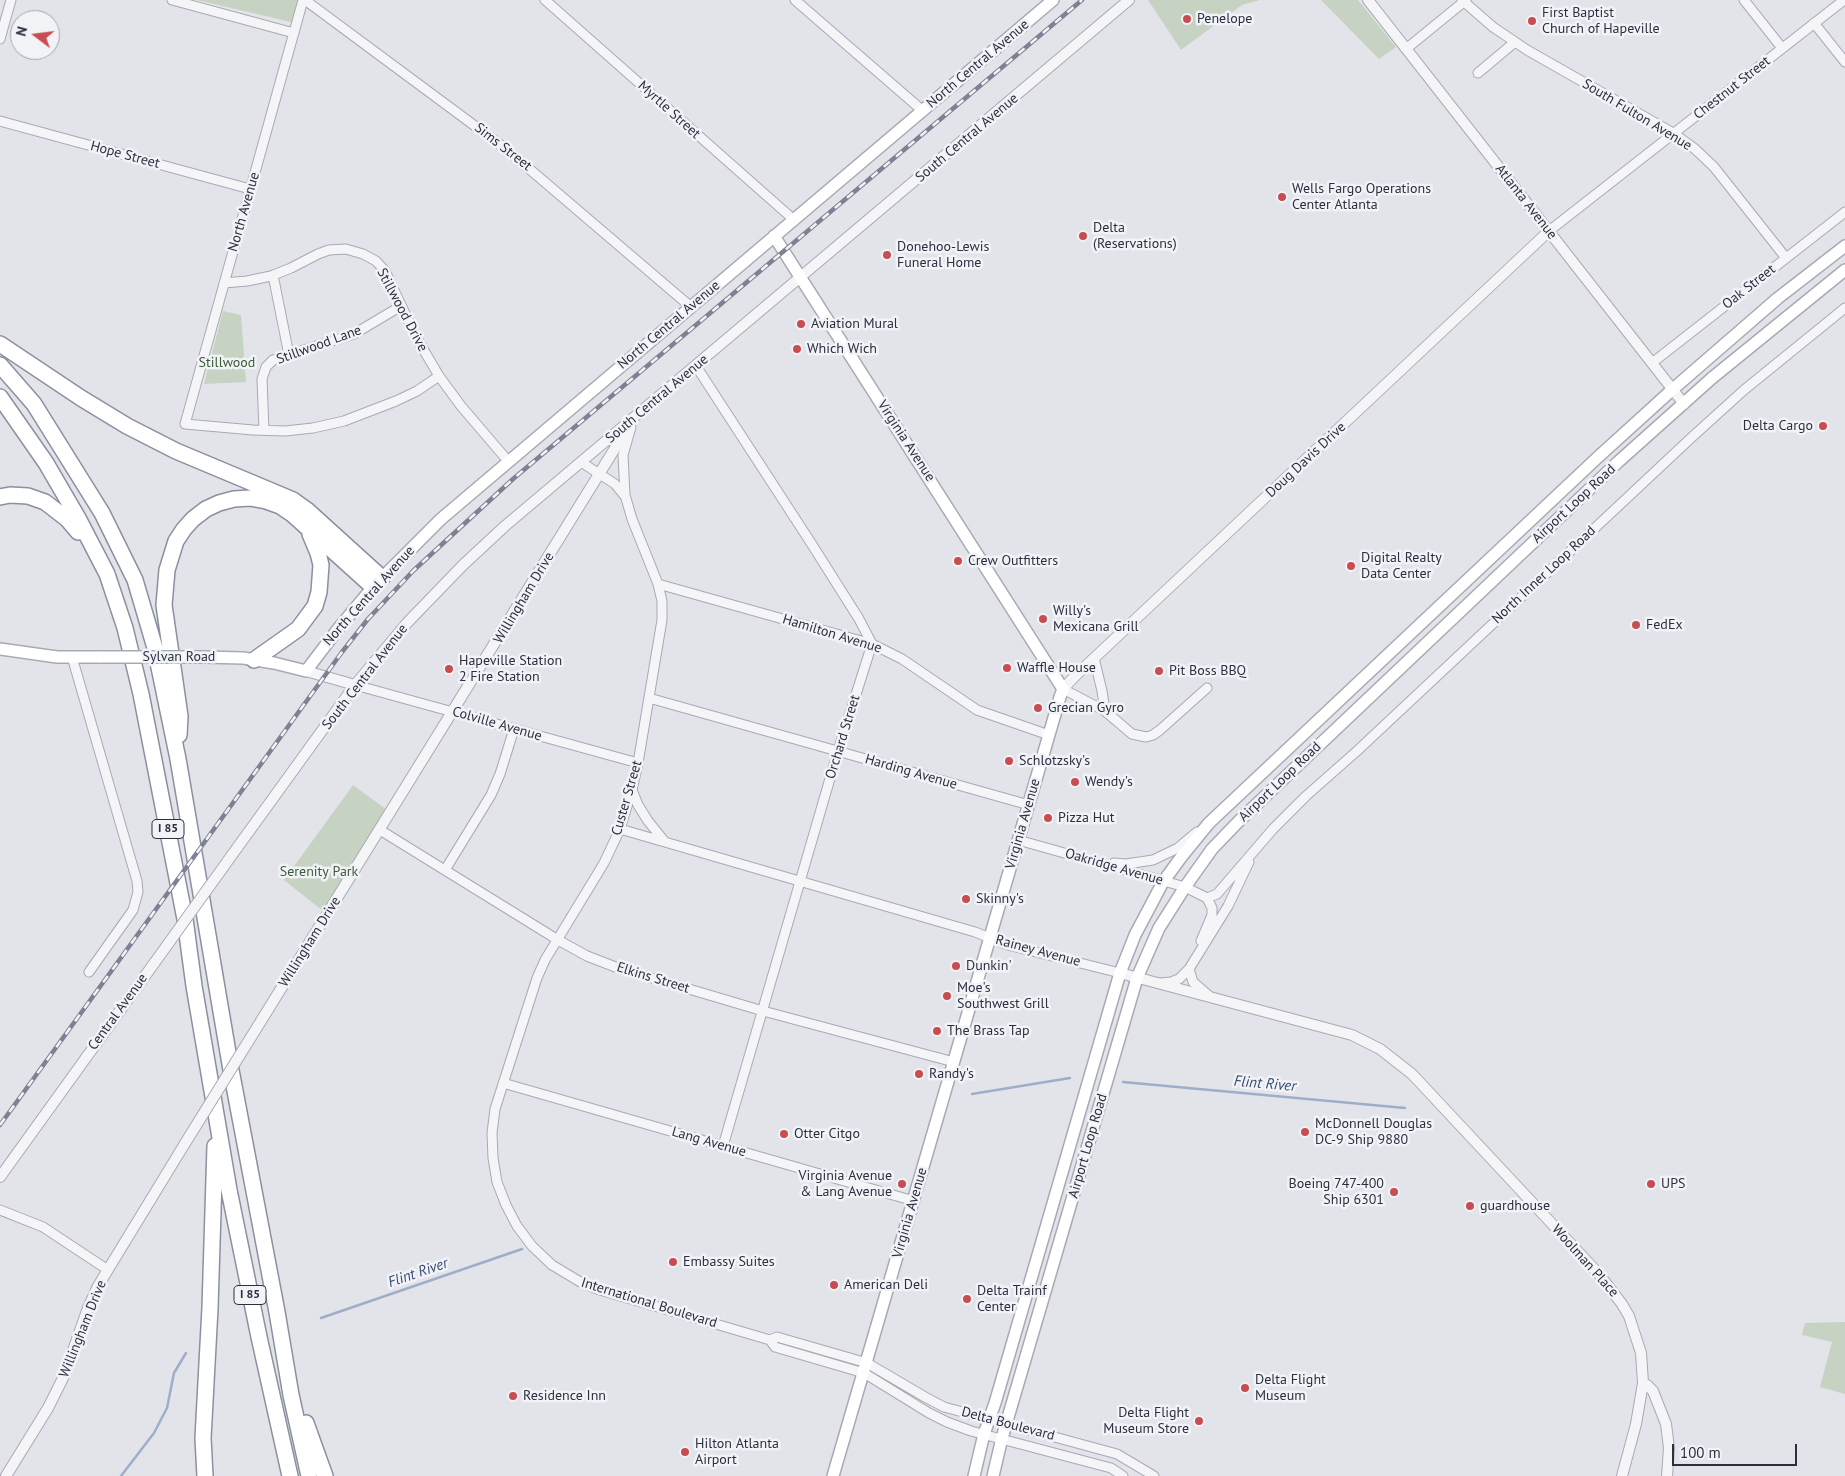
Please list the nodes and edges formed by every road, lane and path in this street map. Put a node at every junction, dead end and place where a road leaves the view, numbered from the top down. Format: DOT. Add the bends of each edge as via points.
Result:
graph roads {
  1 [pos="11,0"];
  2 [pos="172,0"];
  3 [pos="304,0"];
  4 [pos="545,0"];
  5 [pos="795,0"];
  6 [pos="1053,0"];
  7 [pos="1129,0"];
  8 [pos="1368,0"];
  9 [pos="1744,0"];
  10 [pos="1844,0"];
  11 [pos="1464,1"];
  12 [pos="1814,23"];
  13 [pos="294,33"];
  14 [pos="0,39"];
  15 [pos="1515,42"];
  16 [pos="1782,48"];
  17 [pos="1406,49"];
  18 [pos="1845,62"];
  19 [pos="1478,73"];
  20 [pos="923,111"];
  21 [pos="0,121"];
  22 [pos="1673,133"];
  23 [pos="250,189"];
  24 [pos="1845,212"];
  25 [pos="793,219"];
  26 [pos="1549,231"];
  27 [pos="774,236"];
  28 [pos="1845,246"];
  29 [pos="1786,258"];
  30 [pos="1845,270"];
  31 [pos="273,275"];
  32 [pos="801,277"];
  33 [pos="224,283"];
  34 [pos="401,306"];
  35 [pos="691,307"];
  36 [pos="1845,308"];
  37 [pos="0,344"];
  38 [pos="290,355"];
  39 [pos="1652,363"];
  40 [pos="0,365"];
  41 [pos="696,366"];
  42 [pos="439,376"];
  43 [pos="1672,389"];
  44 [pos="0,397"];
  45 [pos="1684,404"];
  46 [pos="634,417"];
  47 [pos="264,430"];
  48 [pos="508,461"];
  49 [pos="581,462"];
  50 [pos="599,475"];
  51 [pos="625,495"];
  52 [pos="0,496"];
  53 [pos="306,526"];
  54 [pos="95,552"];
  55 [pos="378,583"];
  56 [pos="658,584"];
  57 [pos="872,644"];
  58 [pos="0,650"];
  59 [pos="72,657"];
  60 [pos="1094,658"];
  61 [pos="254,660"];
  62 [pos="306,671"];
  63 [pos="356,685"];
  64 [pos="1207,688"];
  65 [pos="1064,689"];
  66 [pos="649,698"];
  67 [pos="1105,711"];
  68 [pos="453,712"];
  69 [pos="514,729"];
  70 [pos="1049,735"];
  71 [pos="838,751"];
  72 [pos="178,759"];
  73 [pos="638,764"];
  74 [pos="632,790"];
  75 [pos="1029,805"];
  76 [pos="1209,823"];
  77 [pos="620,829"];
  78 [pos="380,830"];
  79 [pos="1018,840"];
  80 [pos="666,842"];
  81 [pos="237,848"];
  82 [pos="1253,853"];
  83 [pos="1091,861"];
  84 [pos="445,870"];
  85 [pos="801,881"];
  86 [pos="1163,882"];
  87 [pos="1185,887"];
  88 [pos="1208,898"];
  89 [pos="990,938"];
  90 [pos="558,940"];
  91 [pos="1189,968"];
  92 [pos="89,972"];
  93 [pos="1120,973"];
  94 [pos="1136,978"];
  95 [pos="1157,983"];
  96 [pos="1210,997"];
  97 [pos="763,1011"];
  98 [pos="954,1062"];
  99 [pos="1405,1067"];
  100 [pos="503,1083"];
  101 [pos="216,1112"];
  102 [pos="723,1146"];
  103 [pos="0,1177"];
  104 [pos="914,1200"];
  105 [pos="0,1210"];
  106 [pos="108,1270"];
  107 [pos="277,1312"];
  108 [pos="865,1368"];
  109 [pos="1643,1383"];
  110 [pos="989,1420"];
  111 [pos="1006,1424"];
  112 [pos="984,1434"];
  113 [pos="1002,1438"];
  114 [pos="6,1476"];
  115 [pos="205,1476"];
  116 [pos="290,1476"];
  117 [pos="309,1476"];
  118 [pos="325,1476"];
  119 [pos="834,1476"];
  120 [pos="974,1476"];
  121 [pos="993,1476"];
  122 [pos="1123,1476"];
  123 [pos="1154,1476"];
  124 [pos="1622,1476"];
  125 [pos="1667,1476"];
  1 -- 14 [label="street"];
  2 -- 13 [label="street"];
  3 -- 13 [label="street, North Avenue"];
  3 -- 35 [label="street, Sims Street" via="506,149"];
  4 -- 25 [label="street, Myrtle Street"];
  5 -- 20 [label="street"];
  6 -- 20 [label="main road, North Central Avenue"];
  7 -- 32 [label="street, South Central Avenue"];
  8 -- 17 [label="street, Atlanta Avenue"];
  9 -- 16 [label="street"];
  10 -- 12 [label="street, Chestnut Street"];
  11 -- 15 [label="street, South Fulton Avenue"];
  11 -- 17 [label="street"];
  12 -- 16 [label="street, Chestnut Street"];
  12 -- 18 [label="street"];
  13 -- 23 [label="street, North Avenue"];
  15 -- 19 [label="street"];
  15 -- 22 [label="street, South Fulton Avenue"];
  16 -- 22 [label="street, Chestnut Street"];
  17 -- 26 [label="street, Atlanta Avenue"];
  20 -- 25 [label="main road, North Central Avenue"];
  21 -- 23 [label="street, Hope Street"];
  22 -- 26 [label="street, Chestnut Street"];
  22 -- 29 [label="street, South Fulton Avenue" via="1714,167"];
  23 -- 33 [label="street, North Avenue"];
  24 -- 29 [label="street, Oak Street"];
  25 -- 27 [label="main road, North Central Avenue"];
  26 -- 39 [label="street, Atlanta Avenue"];
  26 -- 60 [label="street, Doug Davis Drive"];
  27 -- 32 [label="main road, Virginia Avenue"];
  27 -- 35 [label="main road, North Central Avenue"];
  28 -- 43 [label="main road, Airport Loop Road" via="1778,298"];
  29 -- 39 [label="street, Oak Street"];
  30 -- 45 [label="main road, Airport Loop Road" via="1740,354"];
  31 -- 33 [label="street, Stillwood Drive"];
  31 -- 34 [label="street, Stillwood Drive" via="329,250 363,254 385,271"];
  31 -- 38 [label="street"];
  32 -- 41 [label="street, South Central Avenue"];
  32 -- 65 [label="main road, Virginia Avenue"];
  33 -- 47 [label="street, North Avenue" via="185,424"];
  34 -- 38 [label="street, Stillwood Lane" via="354,334"];
  34 -- 42 [label="street, Stillwood Drive"];
  35 -- 48 [label="main road, North Central Avenue"];
  36 -- 82 [label="street, North Inner Loop Road" via="1691,438 1306,796"];
  37 -- 55 [label="highway" via="128,426 176,451 293,500 307,510"];
  38 -- 47 [label="street, Stillwood Lane" via="273,360 266,367 262,380"];
  39 -- 43 [label="street, Atlanta Avenue"];
  40 -- 72 [label="highway, I 85" via="34,404 102,513 135,580 154,648"];
  41 -- 46 [label="street, South Central Avenue"];
  41 -- 57 [label="street"];
  42 -- 47 [label="street" via="396,401 344,421 313,428"];
  42 -- 48 [label="street, Stillwood Drive"];
  43 -- 45 [label="street, Atlanta Avenue"];
  43 -- 76 [label="main road, Airport Loop Road"];
  44 -- 54 [label="highway, I 85" via="46,463"];
  45 -- 87 [label="main road, Airport Loop Road" via="1618,462 1240,820 1212,850"];
  46 -- 49 [label="street, South Central Avenue"];
  46 -- 50 [label="street, Willingham Drive"];
  46 -- 51 [label="street, Custer Street" via="623,455"];
  48 -- 55 [label="main road, North Central Avenue" via="441,519"];
  49 -- 50 [label="street"];
  49 -- 63 [label="street, South Central Avenue" via="463,565 407,623"];
  50 -- 51 [label="street" via="615,484"];
  50 -- 68 [label="street, Willingham Drive"];
  51 -- 56 [label="street, Custer Street"];
  52 -- 54 [label="highway" via="28,496 45,502 67,519"];
  53 -- 55 [label="highway"];
  53 -- 61 [label="highway" via="321,565 315,606 298,629"];
  53 -- 72 [label="highway" via="280,506 250,498 234,499 206,509 193,519 176,541 167,570 164,605 180,716"];
  54 -- 101 [label="highway, I 85" via="107,574 140,694 186,919"];
  55 -- 62 [label="main road, North Central Avenue"];
  56 -- 57 [label="street, Hamilton Avenue"];
  56 -- 66 [label="street, Custer Street" via="662,620"];
  57 -- 70 [label="street, Hamilton Avenue" via="902,659 977,710"];
  57 -- 71 [label="street, Orchard Street"];
  58 -- 59 [label="main road, Sylvan Road"];
  59 -- 61 [label="main road, Sylvan Road, bridge"];
  59 -- 92 [label="street" via="138,892 133,910"];
  60 -- 65 [label="street, Doug Davis Drive"];
  60 -- 67 [label="street"];
  61 -- 62 [label="main road, Sylvan Road"];
  62 -- 63 [label="street, Sylvan Road"];
  63 -- 68 [label="street, Colville Avenue"];
  63 -- 81 [label="street, South Central Avenue"];
  64 -- 67 [label="street" via="1160,730 1146,737 1132,734"];
  65 -- 67 [label="street"];
  65 -- 70 [label="main road, Virginia Avenue"];
  66 -- 71 [label="street, Harding Avenue"];
  66 -- 73 [label="street, Custer Street"];
  68 -- 69 [label="street, Colville Avenue"];
  68 -- 78 [label="street, Willingham Drive"];
  69 -- 73 [label="street, Colville Avenue"];
  69 -- 84 [label="street" via="491,795"];
  70 -- 75 [label="main road, Virginia Avenue"];
  71 -- 75 [label="street, Harding Avenue"];
  71 -- 85 [label="street, Orchard Street"];
  72 -- 107 [label="highway, I 85" via="230,1070"];
  73 -- 74 [label="street, Custer Street"];
  74 -- 77 [label="street, Custer Street"];
  74 -- 80 [label="street" via="648,821"];
  75 -- 79 [label="main road, Virginia Avenue"];
  76 -- 83 [label="street, Airport Loop Road" via="1178,848 1153,860 1126,864"];
  76 -- 86 [label="main road, Airport Loop Road"];
  77 -- 80 [label="street, Rainey Avenue"];
  77 -- 90 [label="street, Custer Street" via="604,863"];
  78 -- 84 [label="street, Elkins Street"];
  78 -- 106 [label="street, Willingham Drive, bridge"];
  79 -- 83 [label="street, Oakridge Avenue"];
  79 -- 89 [label="main road, Virginia Avenue"];
  80 -- 85 [label="street, Rainey Avenue"];
  81 -- 103 [label="street, Central Avenue, bridge"];
  82 -- 88 [label="street, North Inner Loop Road" via="1217,894"];
  82 -- 91 [label="street, North Inner Loop Road" via="1228,906"];
  83 -- 86 [label="street, Oakridge Avenue"];
  84 -- 90 [label="street, Elkins Street"];
  85 -- 89 [label="street, Rainey Avenue"];
  85 -- 97 [label="street, Orchard Street"];
  86 -- 87 [label="street, Oakridge Avenue"];
  86 -- 93 [label="main road, Airport Loop Road" via="1135,935"];
  87 -- 88 [label="street, Oakridge Avenue"];
  87 -- 94 [label="main road, Airport Loop Road" via="1159,928"];
  88 -- 91 [label="street" via="1212,915"];
  89 -- 93 [label="street, Rainey Avenue"];
  89 -- 98 [label="main road, Virginia Avenue"];
  90 -- 97 [label="street, Elkins Street" via="618,968"];
  90 -- 100 [label="street, Custer Street" via="538,978"];
  91 -- 95 [label="street, North Inner Loop Road" via="1179,979"];
  91 -- 96 [label="street" via="1193,982"];
  93 -- 94 [label="street, Rainey Avenue"];
  93 -- 110 [label="main road, Airport Loop Road"];
  94 -- 95 [label="street, Rainey Avenue"];
  94 -- 111 [label="main road, Airport Loop Road"];
  95 -- 96 [label="street, Rainey Avenue"];
  96 -- 99 [label="street, Rainey Avenue" via="1352,1035"];
  97 -- 98 [label="street, Elkins Street"];
  97 -- 102 [label="street, Orchard Street"];
  98 -- 104 [label="main road, Virginia Avenue"];
  99 -- 109 [label="street, Woolman Place" via="1615,1294 1629,1316 1638,1342"];
  100 -- 102 [label="street, Lang Avenue"];
  100 -- 108 [label="street, International Boulevard" via="492,1133 497,1182 517,1226 532,1246 552,1264 600,1290 770,1340 776,1347"];
  101 -- 115 [label="highway"];
  101 -- 116 [label="highway, I 85" via="256,1328"];
  102 -- 104 [label="street, Lang Avenue"];
  104 -- 108 [label="main road, Virginia Avenue"];
  105 -- 106 [label="street" via="43,1227"];
  106 -- 114 [label="street, Willingham Drive" via="88,1308 64,1376"];
  107 -- 117 [label="highway, I 85"];
  107 -- 118 [label="highway" via="308,1430"];
  108 -- 110 [label="street, Delta Boulevard" via="944,1407"];
  108 -- 112 [label="street, Delta Boulevard" via="938,1418"];
  108 -- 119 [label="main road, Virginia Avenue"];
  109 -- 124 [label="street, Woolman Place"];
  109 -- 125 [label="street" via="1653,1391 1666,1424 1669,1448"];
  110 -- 111 [label="street, Delta Boulevard"];
  110 -- 112 [label="main road, Airport Loop Road"];
  111 -- 113 [label="main road, Airport Loop Road"];
  111 -- 123 [label="street, Delta Boulevard" via="1117,1454"];
  112 -- 113 [label="street, Delta Boulevard"];
  112 -- 120 [label="main road, Airport Loop Road"];
  113 -- 121 [label="main road, Airport Loop Road"];
  113 -- 122 [label="street, Delta Boulevard" via="1111,1468"];
}
